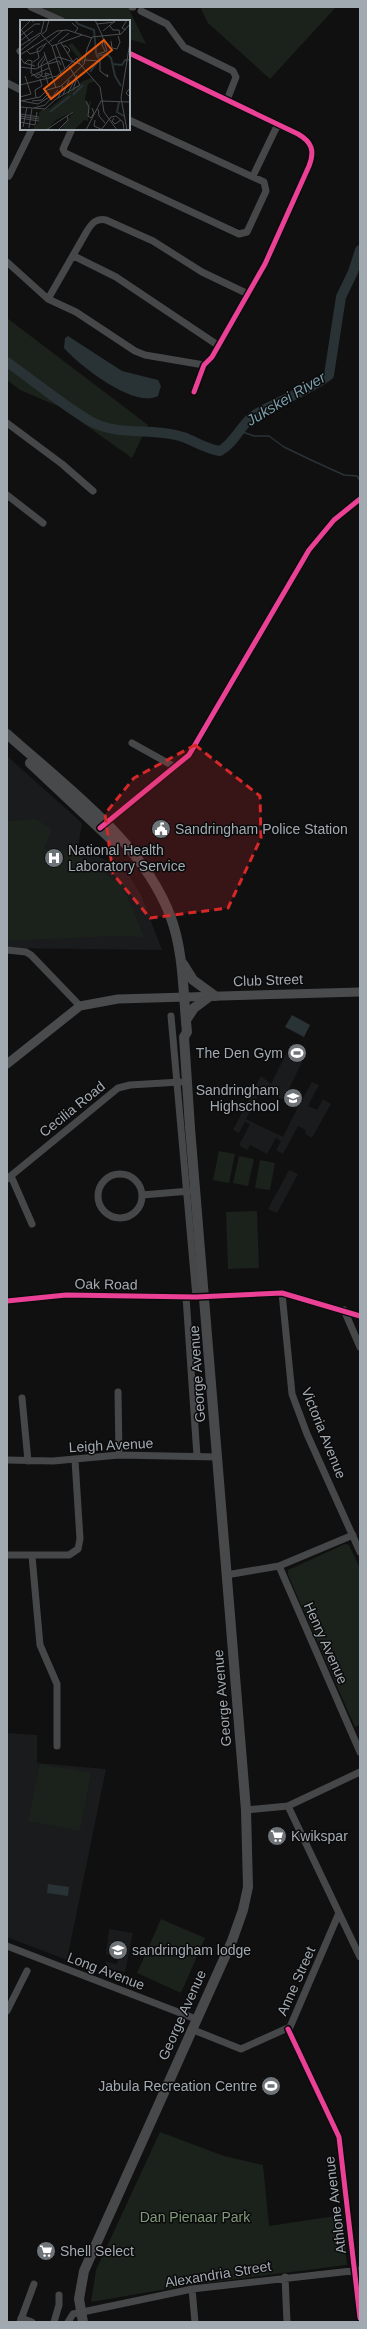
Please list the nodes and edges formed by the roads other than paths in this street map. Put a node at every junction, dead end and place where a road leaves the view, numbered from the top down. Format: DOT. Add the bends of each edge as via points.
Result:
graph roads {
  1 [pos="31,7"];
  2 [pos="141,11"];
  3 [pos="44,13"];
  4 [pos="60,20"];
  5 [pos="130,53"];
  6 [pos="7,83"];
  7 [pos="20,90"];
  8 [pos="227,100"];
  9 [pos="130,120"];
  10 [pos="278,124"];
  11 [pos="32,130"];
  12 [pos="72,130"];
  13 [pos="7,175"];
  14 [pos="253,176"];
  15 [pos="74,256"];
  16 [pos="7,262"];
  17 [pos="248,294"];
  18 [pos="48,299"];
  19 [pos="219,346"];
  20 [pos="204,365"];
  21 [pos="194,392"];
  22 [pos="7,423"];
  23 [pos="93,491"];
  24 [pos="7,495"];
  25 [pos="357,501"];
  26 [pos="43,523"];
  27 [pos="7,734"];
  28 [pos="7,743"];
  29 [pos="132,743"];
  30 [pos="175,767"];
  31 [pos="103,825"];
  32 [pos="7,950"];
  33 [pos="180,958"];
  34 [pos="360,992"];
  35 [pos="181,996"];
  36 [pos="213,996"];
  37 [pos="80,1006"];
  38 [pos="170,1016"];
  39 [pos="186,1020"];
  40 [pos="184,1037"];
  41 [pos="7,1064"];
  42 [pos="182,1081"];
  43 [pos="9,1177"];
  44 [pos="191,1191"];
  45 [pos="142,1195"];
  46 [pos="32,1224"];
  47 [pos="282,1293"];
  48 [pos="186,1297"];
  49 [pos="201,1297"];
  50 [pos="7,1301"];
  51 [pos="344,1310"];
  52 [pos="360,1316"];
  53 [pos="360,1347"];
  54 [pos="118,1392"];
  55 [pos="22,1398"];
  56 [pos="119,1456"];
  57 [pos="197,1456"];
  58 [pos="217,1456"];
  59 [pos="7,1460"];
  60 [pos="75,1460"];
  61 [pos="28,1461"];
  62 [pos="353,1535"];
  63 [pos="360,1552"];
  64 [pos="7,1555"];
  65 [pos="32,1556"];
  66 [pos="278,1566"];
  67 [pos="226,1575"];
  68 [pos="57,1746"];
  69 [pos="360,1752"];
  70 [pos="360,1772"];
  71 [pos="288,1806"];
  72 [pos="246,1810"];
  73 [pos="339,1913"];
  74 [pos="7,1946"];
  75 [pos="360,1957"];
  76 [pos="27,1971"];
  77 [pos="7,2011"];
  78 [pos="196,2019"];
  79 [pos="288,2028"];
  80 [pos="191,2029"];
  81 [pos="358,2270"];
  82 [pos="285,2277"];
  83 [pos="34,2284"];
  84 [pos="192,2289"];
  85 [pos="59,2294"];
  86 [pos="82,2317"];
  87 [pos="360,2318"];
  88 [pos="20,2320"];
  89 [pos="32,2322"];
  90 [pos="54,2322"];
  91 [pos="68,2322"];
  92 [pos="195,2322"];
  93 [pos="287,2322"];
  1 -- 3 [label="street"];
  2 -- 8 [label="street" via="167,24 184,47 233,71 236,77"];
  3 -- 4 [label="street"];
  5 -- 8 [label="street"];
  6 -- 7 [label="street"];
  8 -- 10 [label="street"];
  9 -- 14 [label="street"];
  10 -- 14 [label="street"];
  10 -- 17 [label="street" via="306,139 312,148 313,156 265,264"];
  11 -- 13 [label="street" via="9,176"];
  12 -- 14 [label="street" via="63,149 65,153 242,234 249,230 266,191 264,182"];
  15 -- 17 [label="street" via="94,221 106,220 153,241 202,272"];
  15 -- 18 [label="street"];
  15 -- 19 [label="street" via="116,277"];
  16 -- 18 [label="street"];
  17 -- 19 [label="street"];
  18 -- 20 [label="street" via="76,312 135,351"];
  19 -- 20 [label="street"];
  20 -- 21 [label="street"];
  22 -- 23 [label="street" via="73,472"];
  24 -- 26 [label="street"];
  25 -- 30 [label="street" via="324,530 309,550 195,746"];
  27 -- 31 [label="main road"];
  28 -- 31 [label="main road"];
  29 -- 30 [label="street"];
  30 -- 31 [label="street"];
  31 -- 33 [label="main road" via="134,854 161,895 172,918"];
  31 -- 35 [label="main road" via="157,898 167,920"];
  32 -- 37 [label="street" via="31,955"];
  33 -- 35 [label="main road"];
  33 -- 36 [label="main road" via="193,980"];
  34 -- 36 [label="main road, Club Street"];
  35 -- 36 [label="main road, Club Street"];
  35 -- 37 [label="main road, Club Street" via="111,999"];
  35 -- 39 [label="main road, George Avenue"];
  35 -- 40 [label="main road, George Avenue" via="180,1032"];
  36 -- 39 [label="main road" via="194,1008"];
  37 -- 41 [label="main road"];
  38 -- 42 [label="street, George Avenue"];
  39 -- 40 [label="main road, George Avenue" via="187,1032"];
  40 -- 42 [label="main road, George Avenue"];
  42 -- 43 [label="street, Cecilia Road" via="118,1088"];
  42 -- 44 [label="main road, George Avenue"];
  43 -- 46 [label="street"];
  44 -- 45 [label="street"];
  44 -- 49 [label="main road, George Avenue"];
  45 -- 45 [label="street" via="138,1209 133,1214 119,1219 101,1208 97,1194 103,1181 109,1176 124,1174 137,1182"];
  47 -- 49 [label="street, Oak Road"];
  47 -- 51 [label="street, Oak Road"];
  47 -- 62 [label="street, Victoria Avenue" via="292,1394 307,1434"];
  48 -- 49 [label="street, Oak Road"];
  48 -- 50 [label="street, Oak Road" via="66,1295"];
  48 -- 57 [label="street, George Avenue"];
  49 -- 58 [label="main road, George Avenue"];
  51 -- 52 [label="street, Oak Road"];
  51 -- 53 [label="street"];
  54 -- 56 [label="street"];
  55 -- 61 [label="street"];
  56 -- 57 [label="street, Leigh Avenue"];
  56 -- 60 [label="street, Leigh Avenue"];
  57 -- 58 [label="street, Leigh Avenue"];
  58 -- 67 [label="main road, George Avenue"];
  59 -- 61 [label="street, Leigh Avenue"];
  60 -- 61 [label="street, Leigh Avenue"];
  60 -- 65 [label="street" via="79,1547 76,1552 69,1555"];
  62 -- 63 [label="street, Victoria Avenue"];
  62 -- 66 [label="street"];
  64 -- 65 [label="street"];
  65 -- 68 [label="street" via="40,1645 57,1684"];
  66 -- 67 [label="street"];
  66 -- 69 [label="street, Henry Avenue"];
  67 -- 72 [label="main road, George Avenue"];
  70 -- 71 [label="street"];
  71 -- 72 [label="street"];
  71 -- 73 [label="street"];
  72 -- 78 [label="main road, George Avenue" via="249,1876 245,1904 232,1941"];
  73 -- 75 [label="street"];
  73 -- 79 [label="street, Anne Street" via="298,2012"];
  74 -- 78 [label="street, Long Avenue"];
  76 -- 77 [label="street"];
  78 -- 80 [label="main road, George Avenue"];
  79 -- 80 [label="street, Anne Street" via="241,2049"];
  79 -- 81 [label="street, Athlone Avenue" via="339,2137"];
  80 -- 86 [label="main road, George Avenue" via="84,2271 79,2299"];
  81 -- 82 [label="street, Alexandria Street"];
  81 -- 87 [label="street, Athlone Avenue"];
  82 -- 84 [label="street, Alexandria Street"];
  82 -- 93 [label="street"];
  83 -- 88 [label="street"];
  84 -- 86 [label="street, Alexandria Street"];
  84 -- 92 [label="street"];
  85 -- 90 [label="street"];
  86 -- 91 [label="street" via="73,2314"];
  88 -- 89 [label="street"];
}
